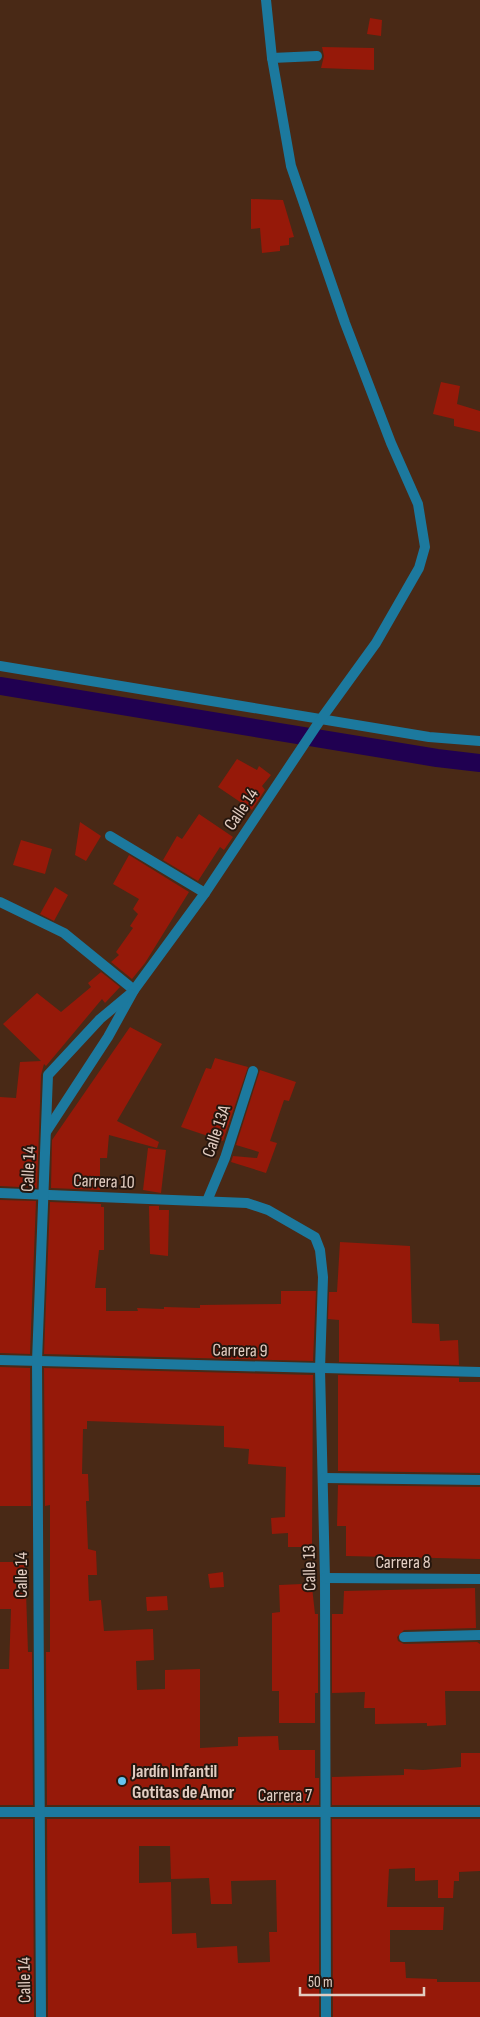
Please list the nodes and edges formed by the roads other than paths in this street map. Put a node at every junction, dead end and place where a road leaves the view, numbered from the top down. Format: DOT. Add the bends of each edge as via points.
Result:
graph roads {
  1 [pos="266,0"];
  2 [pos="317,56"];
  3 [pos="272,58"];
  4 [pos="0,666"];
  5 [pos="321,719"];
  6 [pos="480,741"];
  7 [pos="110,836"];
  8 [pos="205,893"];
  9 [pos="0,902"];
  10 [pos="134,990"];
  11 [pos="253,1071"];
  12 [pos="46,1132"];
  13 [pos="0,1193"];
  14 [pos="42,1195"];
  15 [pos="207,1201"];
  16 [pos="0,1360"];
  17 [pos="37,1361"];
  18 [pos="320,1369"];
  19 [pos="480,1372"];
  20 [pos="324,1478"];
  21 [pos="480,1480"];
  22 [pos="325,1578"];
  23 [pos="480,1579"];
  24 [pos="480,1635"];
  25 [pos="404,1637"];
  26 [pos="0,1812"];
  27 [pos="38,1812"];
  28 [pos="326,1812"];
  29 [pos="480,1812"];
  30 [pos="41,2017"];
  31 [pos="326,2017"];
  1 -- 3 [label="street, Calle 14"];
  2 -- 3 [label="street"];
  3 -- 5 [label="street, Calle 14" via="291,166 345,323 418,504 425,547 419,568 403,599"];
  4 -- 5 [label="street"];
  5 -- 6 [label="street" via="429,737"];
  5 -- 8 [label="street, Calle 14"];
  7 -- 8 [label="street"];
  8 -- 10 [label="street, Calle 14"];
  9 -- 10 [label="street" via="64,933"];
  10 -- 12 [label="street, Calle 14" via="108,1037"];
  10 -- 12 [label="street, Calle 14" via="100,1019 48,1075"];
  11 -- 15 [label="street, Calle 13A" via="225,1158"];
  12 -- 14 [label="street, Calle 14"];
  13 -- 14 [label="street, Carrera 10"];
  14 -- 15 [label="street, Carrera 10"];
  14 -- 17 [label="street, Calle 14"];
  15 -- 18 [label="street, Calle 13" via="247,1203 268,1210 315,1237 323,1277"];
  16 -- 17 [label="street, Carrera 9"];
  17 -- 18 [label="street, Carrera 9"];
  17 -- 27 [label="street, Calle 14"];
  18 -- 19 [label="street, Carrera 9"];
  18 -- 20 [label="street, Calle 13"];
  20 -- 21 [label="street"];
  20 -- 22 [label="street, Calle 13"];
  22 -- 23 [label="street, Carrera 8"];
  22 -- 28 [label="street, Calle 13"];
  24 -- 25 [label="street"];
  26 -- 27 [label="street, Carrera 7"];
  27 -- 28 [label="street, Carrera 7"];
  27 -- 30 [label="street, Calle 14"];
  28 -- 29 [label="street, Carrera 7"];
  28 -- 31 [label="street, Calle 13"];
}
